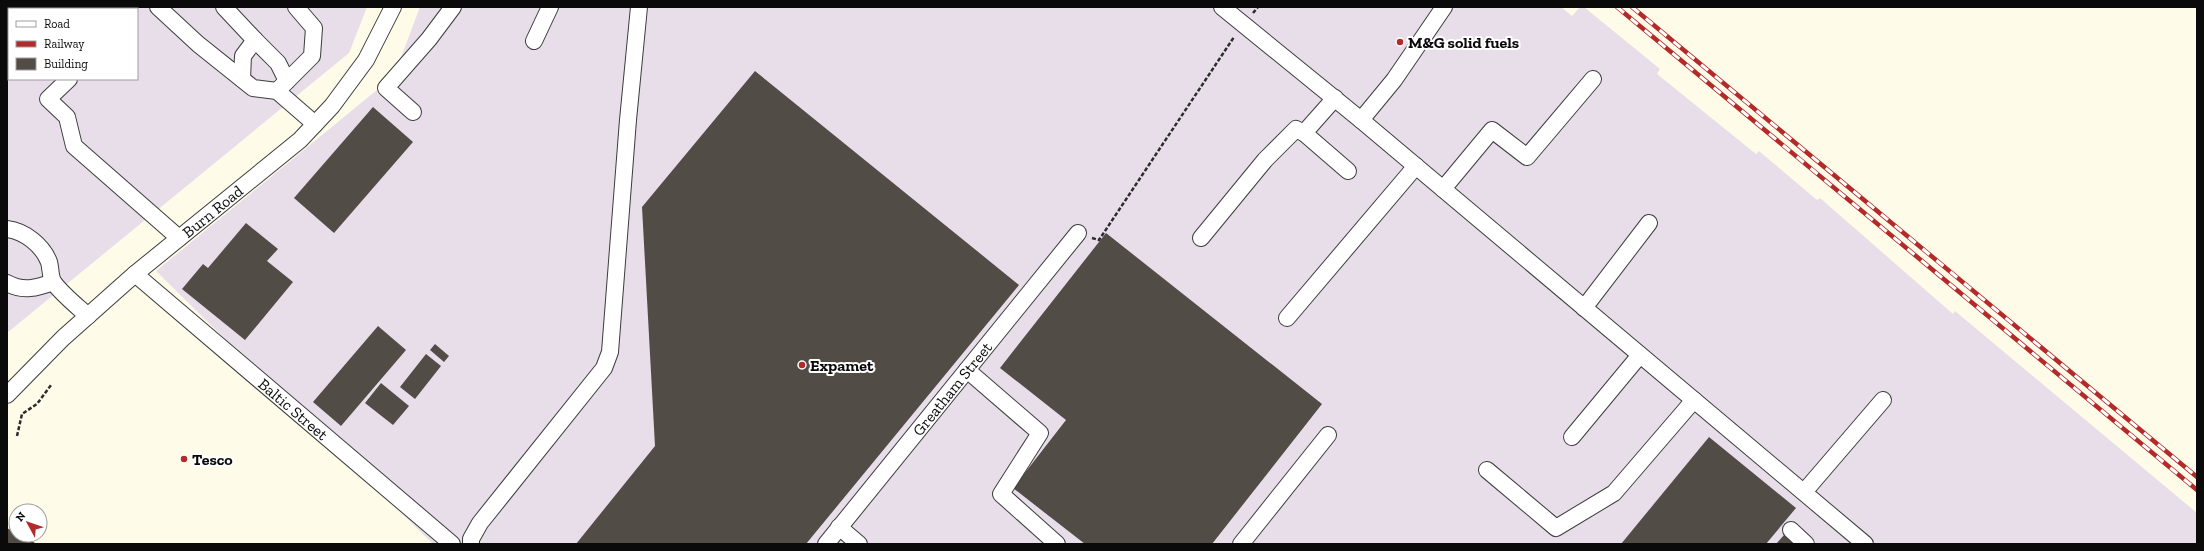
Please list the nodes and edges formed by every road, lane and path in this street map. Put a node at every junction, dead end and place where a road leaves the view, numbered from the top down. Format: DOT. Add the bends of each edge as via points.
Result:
graph roads {
  1 [pos="158,7"];
  2 [pos="224,7"];
  3 [pos="296,7"];
  4 [pos="393,7"];
  5 [pos="453,7"];
  6 [pos="550,7"];
  7 [pos="640,7"];
  8 [pos="1222,7"];
  9 [pos="1444,7"];
  10 [pos="1243,25"];
  11 [pos="255,40"];
  12 [pos="534,41"];
  13 [pos="242,79"];
  14 [pos="1593,79"];
  15 [pos="68,80"];
  16 [pos="282,86"];
  17 [pos="1334,98"];
  18 [pos="412,112"];
  19 [pos="1361,120"];
  20 [pos="315,124"];
  21 [pos="1304,133"];
  22 [pos="1416,166"];
  23 [pos="1348,171"];
  24 [pos="1443,189"];
  25 [pos="1649,223"];
  26 [pos="7,229"];
  27 [pos="1078,233"];
  28 [pos="179,238"];
  29 [pos="1201,238"];
  30 [pos="135,274"];
  31 [pos="53,282"];
  32 [pos="7,283"];
  33 [pos="1584,308"];
  34 [pos="88,316"];
  35 [pos="1287,318"];
  36 [pos="1640,355"];
  37 [pos="967,370"];
  38 [pos="51,385"];
  39 [pos="7,395"];
  40 [pos="1694,400"];
  41 [pos="1883,400"];
  42 [pos="1328,435"];
  43 [pos="17,436"];
  44 [pos="1572,437"];
  45 [pos="1487,470"];
  46 [pos="1804,492"];
  47 [pos="839,527"];
  48 [pos="1791,530"];
  49 [pos="452,544"];
  50 [pos="471,544"];
  51 [pos="826,544"];
  52 [pos="859,544"];
  53 [pos="1057,544"];
  54 [pos="1240,544"];
  55 [pos="1806,544"];
  56 [pos="1865,544"];
  1 -- 13 [label="street" via="198,44"];
  2 -- 11 [label="street"];
  3 -- 16 [label="street" via="314,28 312,56"];
  4 -- 20 [label="street, Burn Road" via="366,60 332,106"];
  5 -- 18 [label="street" via="386,88"];
  6 -- 12 [label="street"];
  7 -- 50 [label="street" via="628,120 610,352 604,368 480,523"];
  8 -- 10 [label="street"];
  9 -- 19 [label="street" via="1394,80"];
  10 -- 17 [label="street"];
  10 -- 27 [label="path" via="1099,240"];
  11 -- 13 [label="street" via="243,56"];
  11 -- 16 [label="street" via="278,63"];
  13 -- 16 [label="street" via="253,88"];
  14 -- 24 [label="street" via="1527,157 1492,130"];
  15 -- 28 [label="street" via="48,99 67,117 74,146"];
  16 -- 20 [label="street"];
  17 -- 19 [label="street"];
  17 -- 21 [label="street"];
  19 -- 22 [label="street"];
  20 -- 28 [label="street, Burn Road" via="300,140"];
  21 -- 23 [label="street"];
  21 -- 29 [label="street" via="1296,129 1270,155"];
  22 -- 24 [label="street"];
  22 -- 35 [label="street"];
  24 -- 33 [label="street"];
  25 -- 33 [label="street"];
  26 -- 31 [label="street" via="20,233 42,249 49,263"];
  27 -- 37 [label="street, Greatham Street"];
  28 -- 30 [label="street, Burn Road"];
  30 -- 34 [label="street, Burn Road"];
  30 -- 49 [label="street, Baltic Street"];
  31 -- 32 [label="street" via="24,290"];
  31 -- 34 [label="street"];
  33 -- 36 [label="street"];
  34 -- 39 [label="street, Burn Road"];
  36 -- 40 [label="street"];
  36 -- 44 [label="street"];
  37 -- 47 [label="street, Greatham Street"];
  37 -- 53 [label="street" via="1040,433 1001,494"];
  38 -- 43 [label="path" via="37,404 22,414"];
  40 -- 45 [label="street" via="1614,494 1556,528"];
  40 -- 46 [label="street"];
  41 -- 46 [label="street"];
  42 -- 54 [label="street"];
  46 -- 56 [label="street"];
  47 -- 51 [label="street, Greatham Street"];
  47 -- 52 [label="street"];
  48 -- 55 [label="street"];
}
